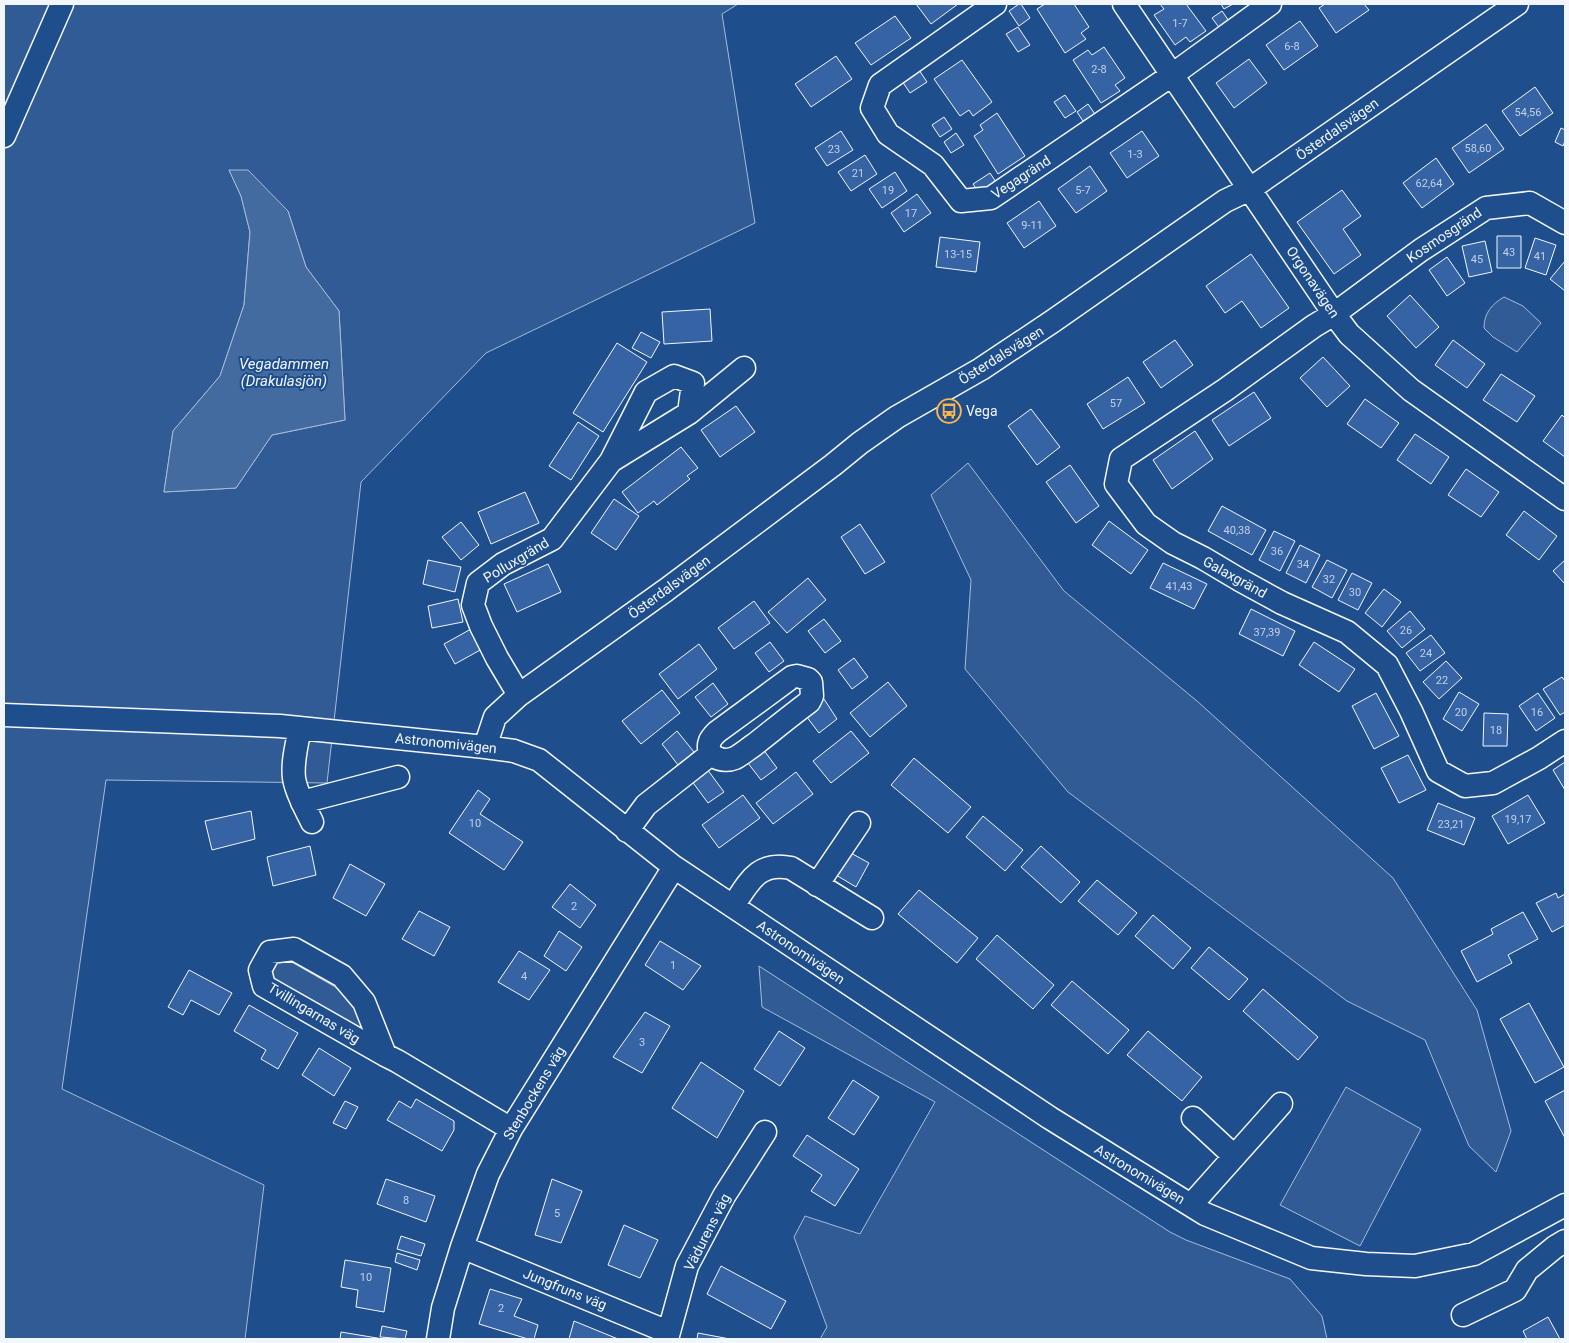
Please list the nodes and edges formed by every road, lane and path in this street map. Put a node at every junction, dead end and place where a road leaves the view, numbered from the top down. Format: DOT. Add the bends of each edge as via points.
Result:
graph roads {
  1 [pos="62,4"];
  2 [pos="995,4"];
  3 [pos="1124,4"];
  4 [pos="1270,4"];
  5 [pos="1517,4"];
  6 [pos="1172,75"];
  7 [pos="4,136"];
  8 [pos="1250,189"];
  9 [pos="1565,223"];
  10 [pos="1334,314"];
  11 [pos="744,368"];
  12 [pos="689,413"];
  13 [pos="611,461"];
  14 [pos="1565,499"];
  15 [pos="520,695"];
  16 [pos="4,715"];
  17 [pos="300,728"];
  18 [pos="1565,741"];
  19 [pos="485,747"];
  20 [pos="711,754"];
  21 [pos="398,778"];
  22 [pos="859,823"];
  23 [pos="627,831"];
  24 [pos="674,867"];
  25 [pos="817,885"];
  26 [pos="733,906"];
  27 [pos="872,918"];
  28 [pos="385,1055"];
  29 [pos="1281,1104"];
  30 [pos="1193,1118"];
  31 [pos="510,1129"];
  32 [pos="765,1132"];
  33 [pos="1234,1156"];
  34 [pos="1191,1204"];
  35 [pos="1565,1206"];
  36 [pos="1565,1241"];
  37 [pos="462,1247"];
  38 [pos="1463,1315"];
  39 [pos="668,1336"];
  40 [pos="438,1339"];
  1 -- 7 [label="street"];
  2 -- 6 [label="street, Vegagränd" via="880,85 872,108 888,134 933,165 961,202 990,198"];
  3 -- 6 [label="street, Orgonavägen"];
  4 -- 6 [label="street"];
  5 -- 8 [label="street, Österdalsvägen"];
  6 -- 8 [label="street, Orgonavägen"];
  8 -- 10 [label="street, Orgonavägen"];
  8 -- 15 [label="street, Österdalsvägen" via="1224,201 981,369 875,432 666,590"];
  9 -- 10 [label="street, Kosmosgränd" via="1530,203 1486,208 1421,250"];
  10 -- 14 [label="street, Orgonavägen" via="1349,334 1411,390"];
  10 -- 18 [label="street, Galaxgränd" via="1121,460 1116,484 1146,524 1173,543 1282,603 1347,632 1387,665 1438,771 1465,786 1492,783"];
  11 -- 12 [label="street, Polluxgränd"];
  12 -- 13 [label="street, Polluxgränd"];
  12 -- 13 [label="street, Polluxgränd" via="693,383 674,376 646,392"];
  13 -- 15 [label="street, Polluxgränd" via="552,539 503,564 478,583 473,605 497,658"];
  15 -- 19 [label="street, Österdalsvägen" via="495,717"];
  16 -- 17 [label="street, Astronomivägen"];
  17 -- 19 [label="street, Astronomivägen"];
  17 -- 21 [label="street" via="294,779 307,812"];
  19 -- 23 [label="street, Astronomivägen" via="514,751 539,760"];
  20 -- 23 [label="street" via="646,805"];
  22 -- 25 [label="street"];
  23 -- 24 [label="street, Astronomivägen"];
  24 -- 26 [label="street, Astronomivägen"];
  24 -- 31 [label="street, Stenbockens väg"];
  25 -- 26 [label="street" via="791,868 771,867 753,876"];
  25 -- 27 [label="street"];
  26 -- 34 [label="street, Astronomivägen" via="1050,1118"];
  28 -- 28 [label="street, Tvillingarnas väg" via="364,1002 342,976 294,949 270,952 260,970 264,986"];
  28 -- 31 [label="street, Tvillingarnas väg"];
  29 -- 33 [label="street"];
  30 -- 33 [label="street"];
  31 -- 37 [label="street, Stenbockens väg" via="488,1174"];
  32 -- 39 [label="street, Vädurens väg" via="724,1196 688,1266"];
  33 -- 34 [label="street"];
  34 -- 35 [label="street, Astronomivägen" via="1205,1214 1311,1258 1415,1266 1474,1254"];
  36 -- 38 [label="street" via="1527,1270 1515,1290"];
  37 -- 39 [label="street, Jungfruns väg"];
  37 -- 40 [label="street, Stenbockens väg" via="443,1308"];
}
